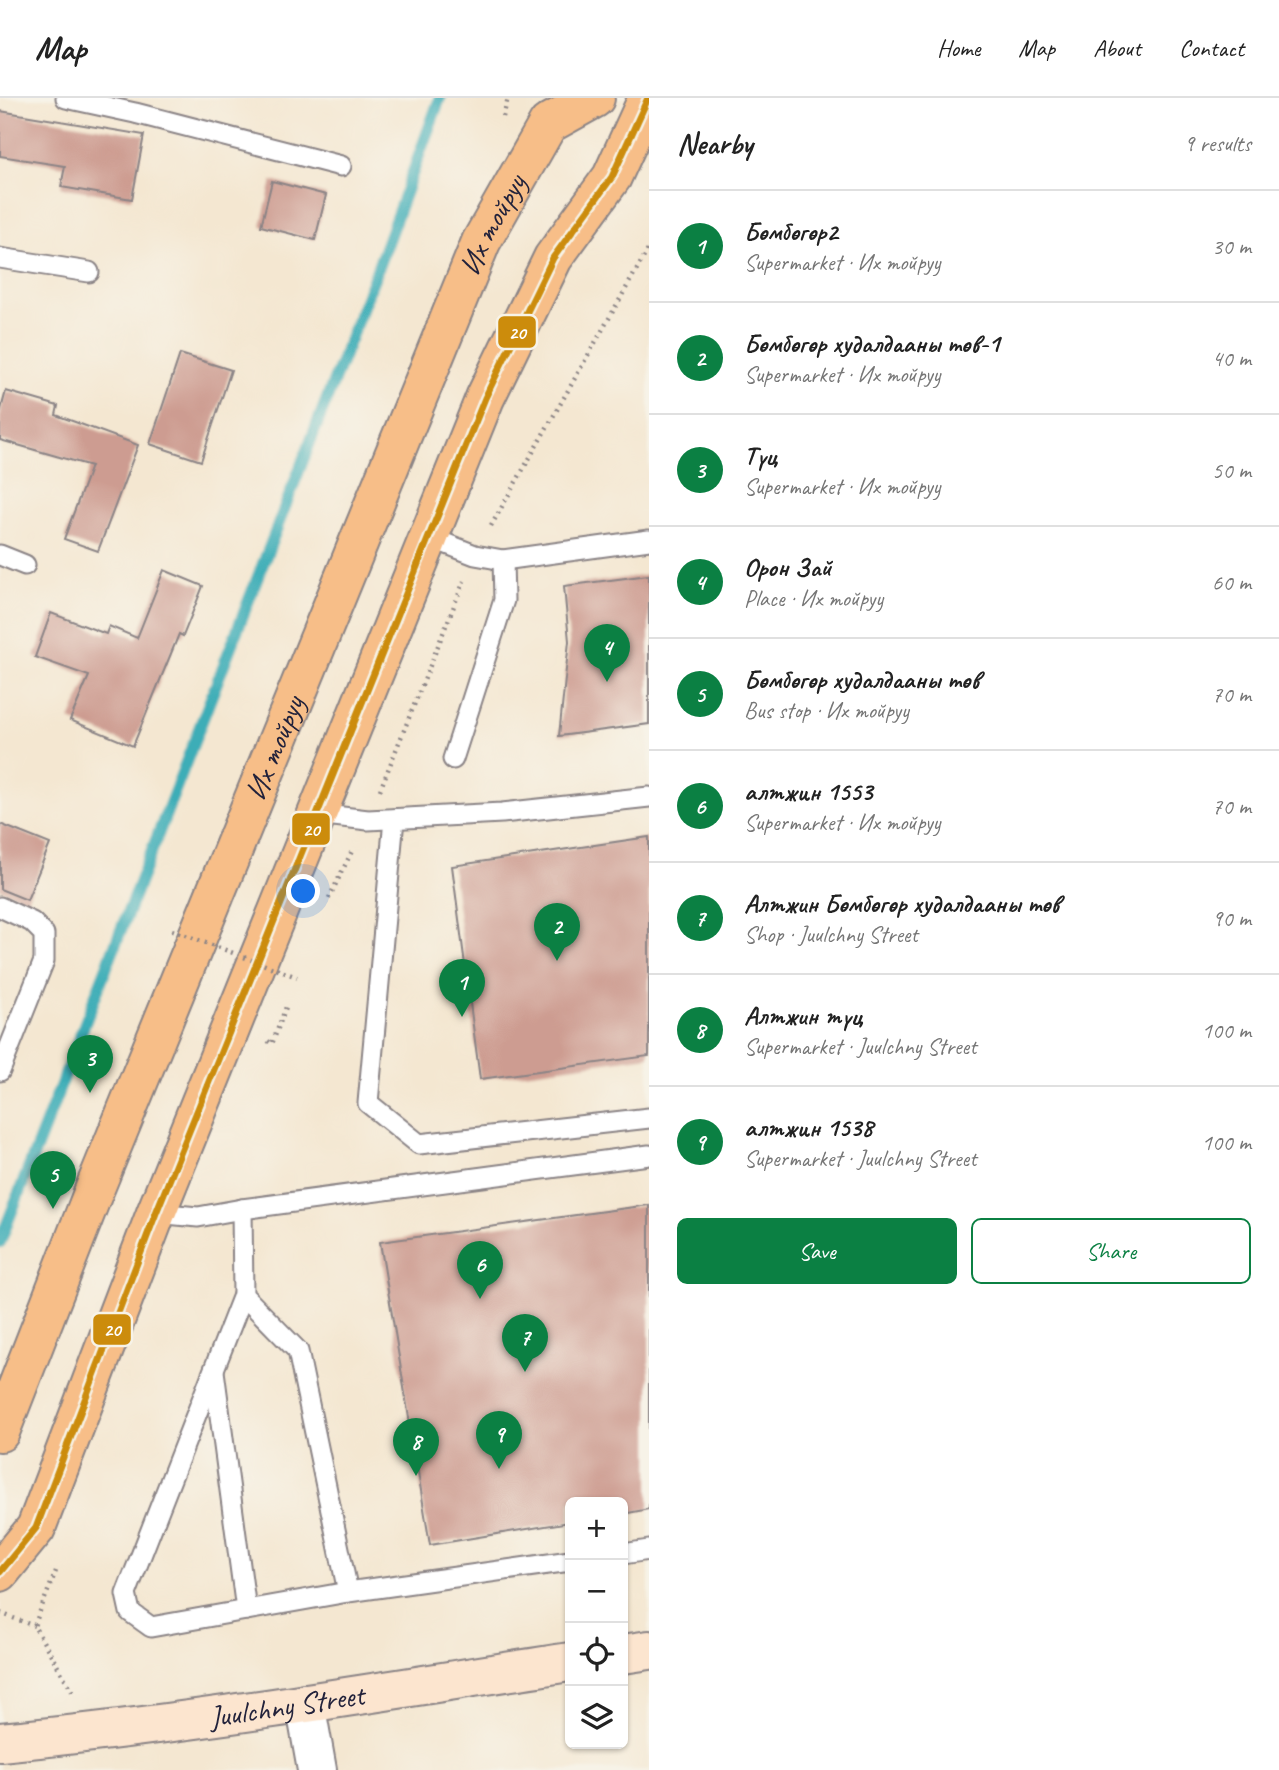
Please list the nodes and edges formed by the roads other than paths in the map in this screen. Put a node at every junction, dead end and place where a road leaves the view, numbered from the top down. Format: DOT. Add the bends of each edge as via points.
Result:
graph roads {
  1 [pos="66,98"];
  2 [pos="595,98"];
  3 [pos="648,98"];
  4 [pos="552,111"];
  5 [pos="341,166"];
  6 [pos="0,258"];
  7 [pos="89,272"];
  8 [pos="429,537"];
  9 [pos="649,540"];
  10 [pos="0,555"];
  11 [pos="503,560"];
  12 [pos="25,565"];
  13 [pos="453,759"];
  14 [pos="649,797"];
  15 [pos="317,814"];
  16 [pos="394,819"];
  17 [pos="0,907"];
  18 [pos="0,1071"];
  19 [pos="649,1118"];
  20 [pos="649,1155"];
  21 [pos="242,1209"];
  22 [pos="156,1213"];
  23 [pos="243,1295"];
  24 [pos="214,1370"];
  25 [pos="0,1432"];
  26 [pos="649,1550"];
  27 [pos="628,1553"];
  28 [pos="565,1562"];
  29 [pos="0,1572"];
  30 [pos="348,1592"];
  31 [pos="246,1610"];
  32 [pos="649,1650"];
  33 [pos="628,1653"];
  34 [pos="565,1663"];
  35 [pos="305,1703"];
  36 [pos="0,1742"];
  37 [pos="317,1770"];
  1 -- 5 [label="lane"];
  2 -- 4 [label="main road, Их тойруу"];
  3 -- 8 [label="main road" via="612,177 553,258 485,398"];
  4 -- 25 [label="main road, Их тойруу" via="481,242"];
  6 -- 7 [label="lane"];
  8 -- 11 [label="lane" via="475,555"];
  8 -- 15 [label="main road"];
  9 -- 11 [label="lane"];
  10 -- 12 [label="lane"];
  11 -- 13 [label="lane" via="504,600"];
  14 -- 16 [label="lane"];
  15 -- 16 [label="lane"];
  15 -- 22 [label="main road"];
  16 -- 19 [label="lane" via="368,1103 419,1144"];
  17 -- 18 [label="lane" via="32,922 44,934 44,961"];
  20 -- 21 [label="lane"];
  21 -- 22 [label="lane" via="198,1217"];
  21 -- 23 [label="lane"];
  22 -- 29 [label="main road" via="36,1528"];
  23 -- 24 [label="lane"];
  23 -- 30 [label="lane" via="298,1351"];
  24 -- 31 [label="lane"];
  24 -- 31 [label="lane" via="126,1594 130,1612 151,1626"];
  26 -- 27 [label="lane"];
  28 -- 30 [label="lane"];
  30 -- 31 [label="lane"];
  32 -- 33 [label="main road"];
  34 -- 35 [label="main road, Juulchny Street"];
  35 -- 36 [label="main road, Juulchny Street"];
  35 -- 37 [label="street"];
}
